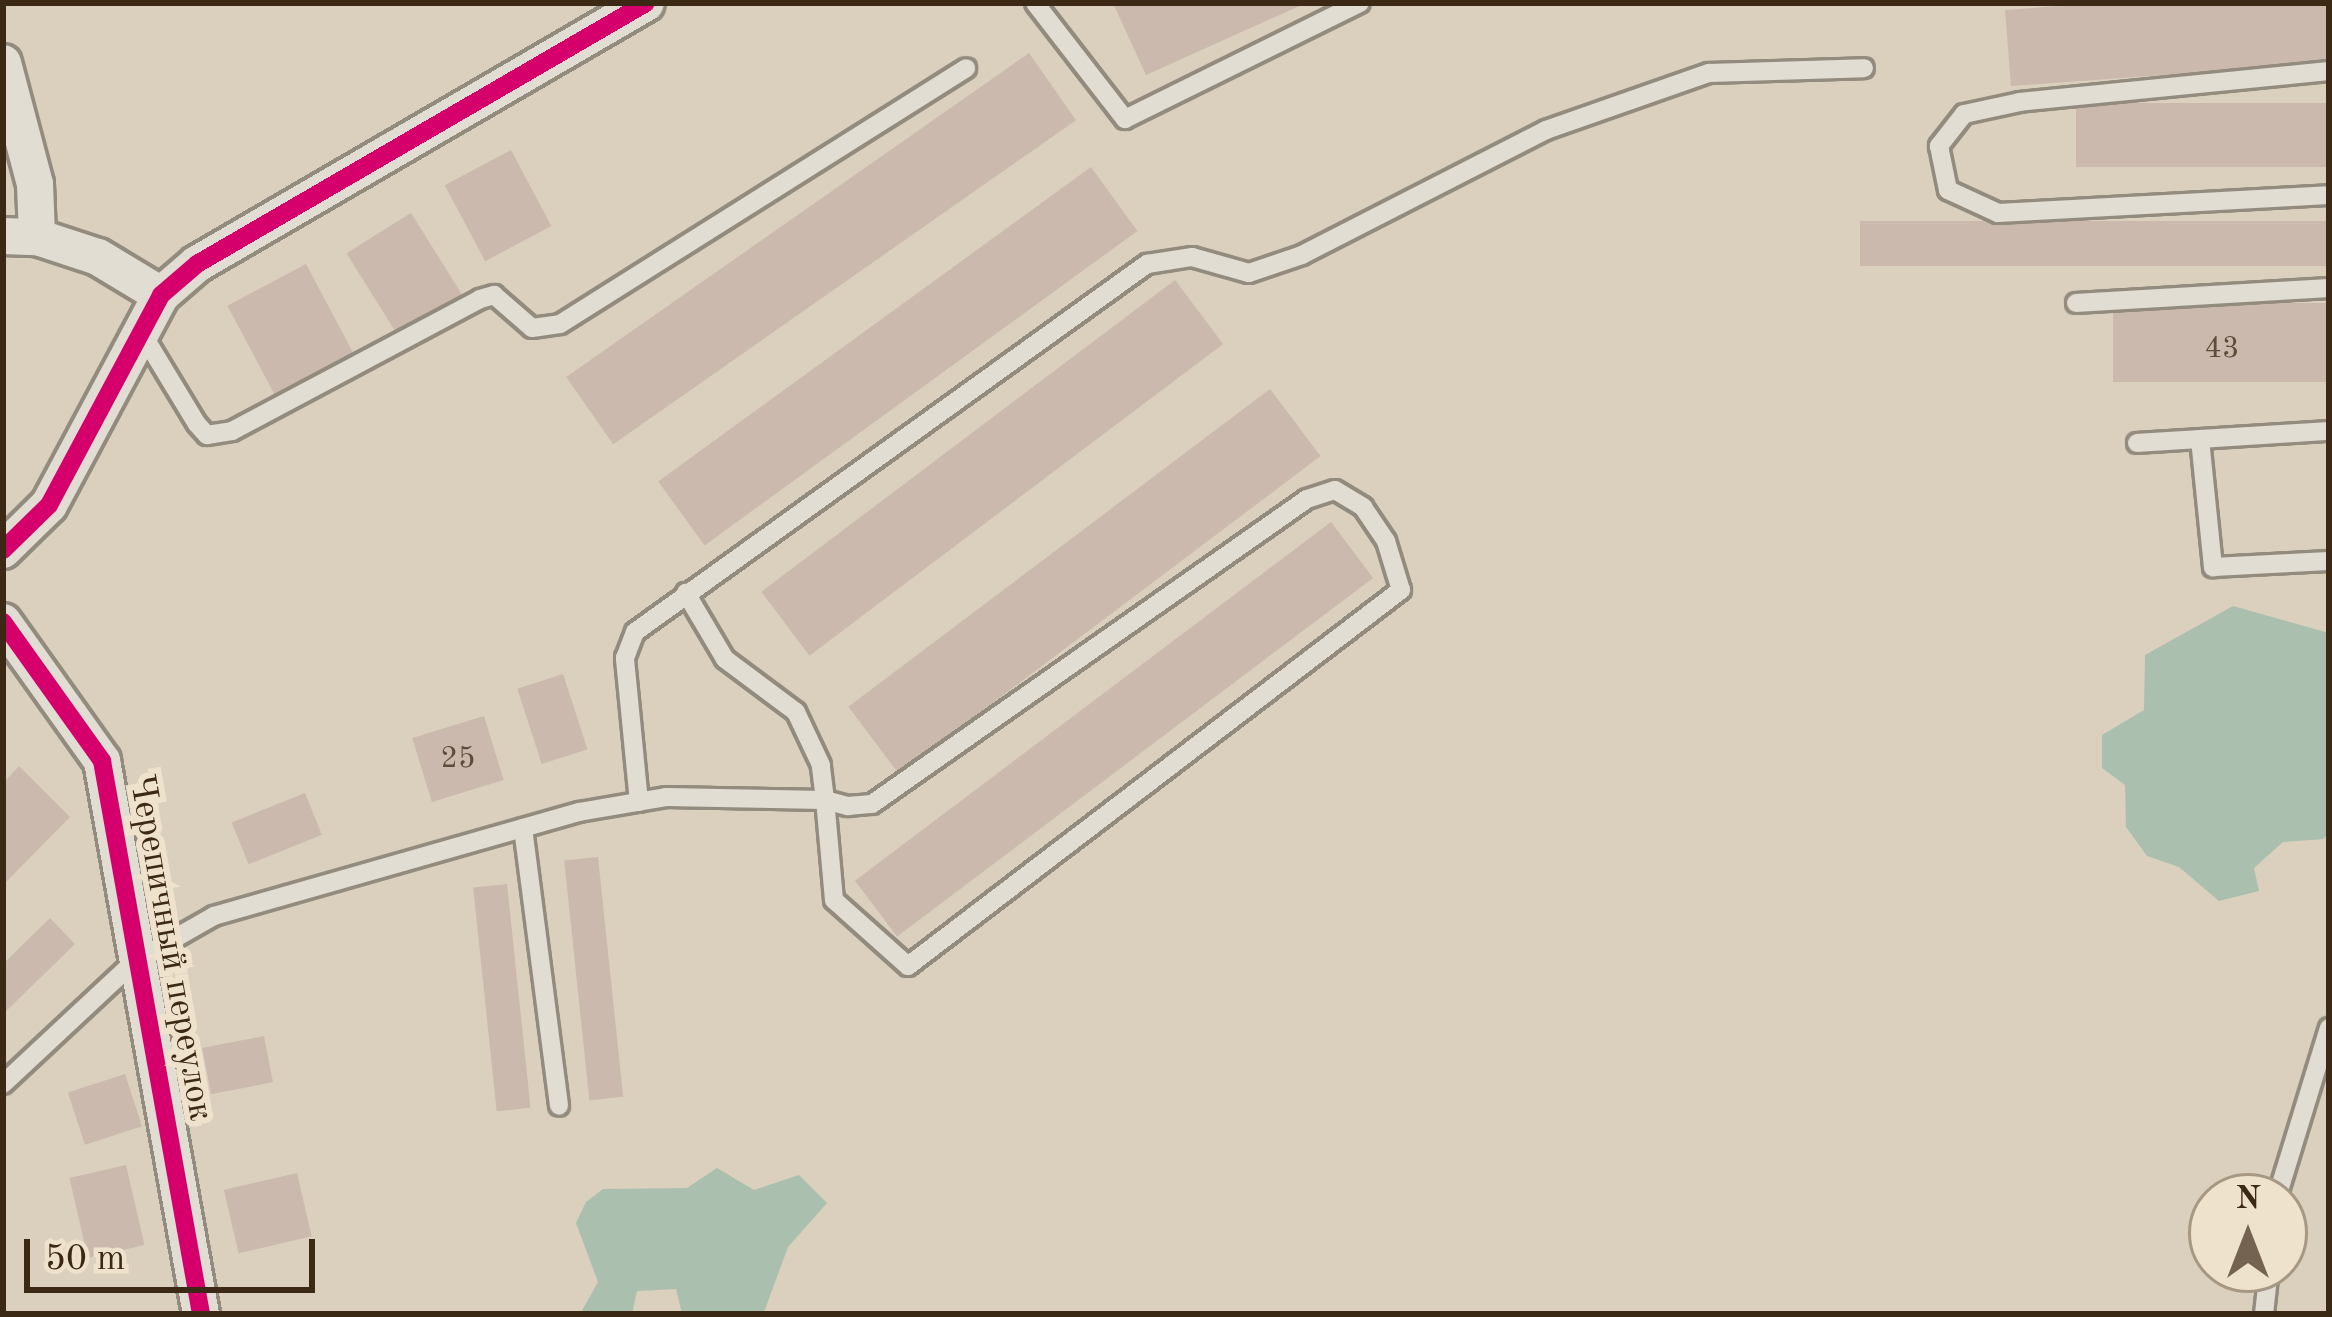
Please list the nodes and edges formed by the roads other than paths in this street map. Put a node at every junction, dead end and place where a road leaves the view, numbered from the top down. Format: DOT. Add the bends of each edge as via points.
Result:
graph roads {
  1 [pos="646,3"];
  2 [pos="1035,3"];
  3 [pos="1360,3"];
  4 [pos="3,63"];
  5 [pos="966,68"];
  6 [pos="1864,68"];
  7 [pos="2329,71"];
  8 [pos="2329,195"];
  9 [pos="20,236"];
  10 [pos="2329,288"];
  11 [pos="161,295"];
  12 [pos="2075,303"];
  13 [pos="140,330"];
  14 [pos="2329,431"];
  15 [pos="2200,439"];
  16 [pos="2137,442"];
  17 [pos="3,550"];
  18 [pos="2329,561"];
  19 [pos="686,593"];
  20 [pos="3,622"];
  21 [pos="825,800"];
  22 [pos="639,802"];
  23 [pos="523,828"];
  24 [pos="135,961"];
  25 [pos="2329,1028"];
  26 [pos="3,1084"];
  27 [pos="559,1106"];
  28 [pos="2284,1173"];
  29 [pos="201,1314"];
  1 -- 11 [label="street" via="196,264"];
  2 -- 3 [label="lane" via="1126,119"];
  4 -- 9 [label="street" via="34,184"];
  5 -- 13 [label="lane" via="560,324 532,328 494,295 479,299 232,431 207,435"];
  6 -- 19 [label="lane" via="1708,74 1546,130 1303,255 1249,273 1192,257 1148,264"];
  7 -- 8 [label="lane" via="2020,102 1964,114 1939,146 1948,190 1998,213"];
  9 -- 11 [label="street" via="98,256"];
  10 -- 12 [label="lane"];
  11 -- 13 [label="street"];
  13 -- 17 [label="street" via="49,505"];
  14 -- 15 [label="lane"];
  15 -- 16 [label="lane"];
  15 -- 18 [label="lane" via="2213,567"];
  19 -- 21 [label="lane" via="725,659 796,712 821,765"];
  19 -- 22 [label="lane" via="635,632 625,658"];
  20 -- 24 [label="street, Черепичный переулок" via="102,761"];
  21 -- 21 [label="lane" via="834,900 908,966 1401,590 1387,541 1363,507 1335,490 1307,500 872,805"];
  21 -- 22 [label="lane"];
  22 -- 23 [label="lane"];
  23 -- 24 [label="lane" via="214,916"];
  23 -- 27 [label="lane"];
  24 -- 26 [label="lane"];
  24 -- 29 [label="street, Черепичный переулок"];
  25 -- 28 [label="lane"];
}
